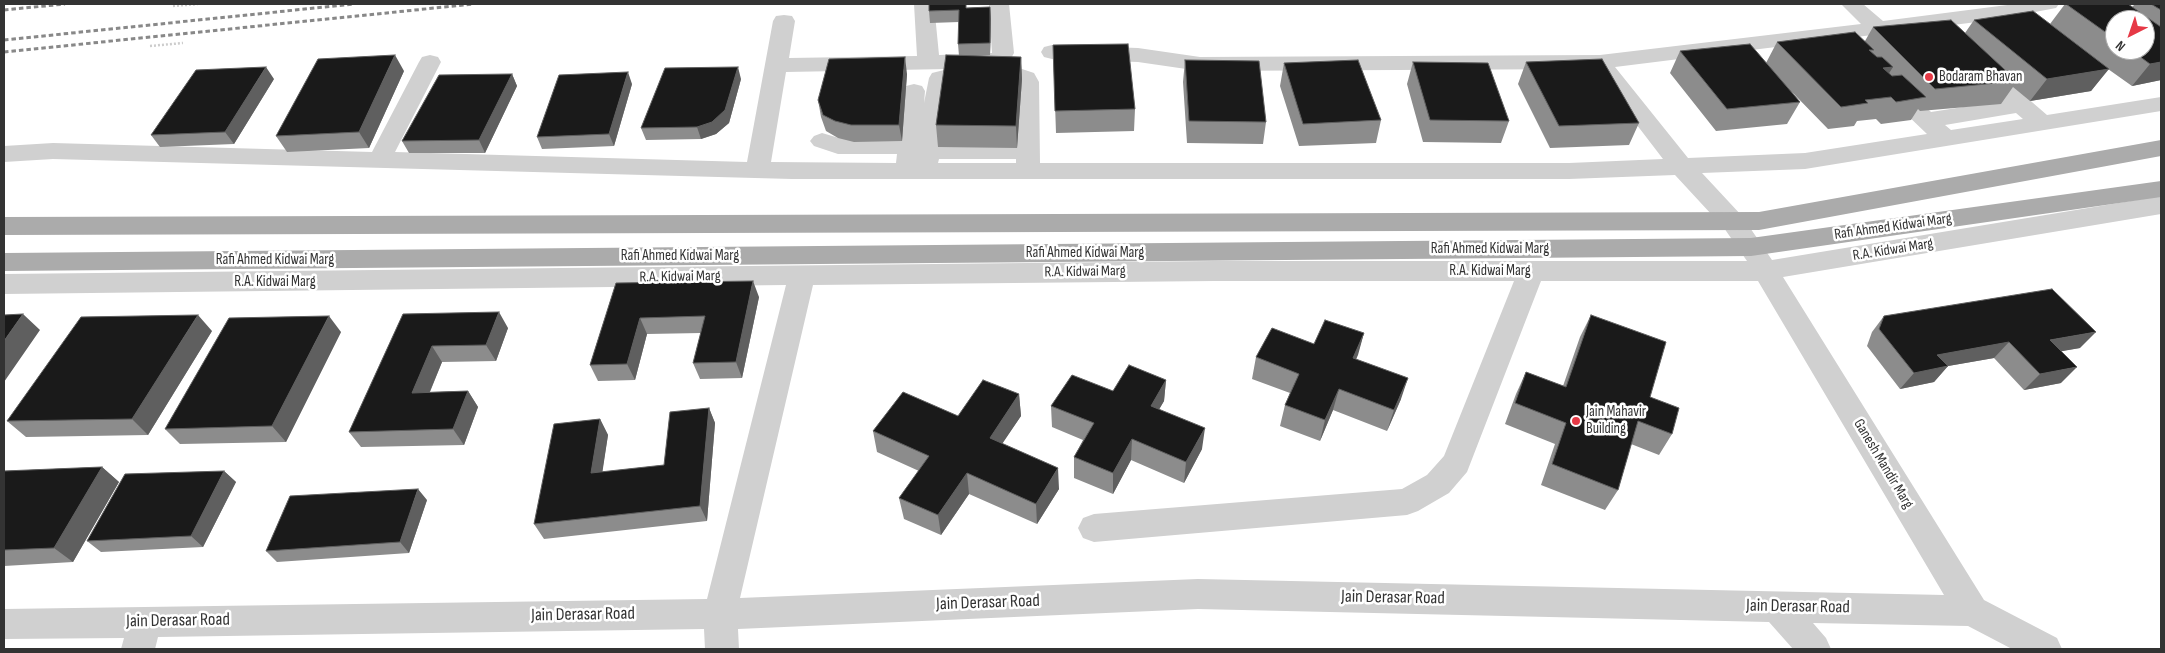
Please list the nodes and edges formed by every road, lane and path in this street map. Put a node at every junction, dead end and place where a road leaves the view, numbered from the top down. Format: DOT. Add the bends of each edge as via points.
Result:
graph roads {
  1 [pos="198,4"];
  2 [pos="924,4"];
  3 [pos="999,4"];
  4 [pos="1851,4"];
  5 [pos="2048,4"];
  6 [pos="173,6"];
  7 [pos="784,21"];
  8 [pos="1880,29"];
  9 [pos="1944,39"];
  10 [pos="183,43"];
  11 [pos="150,46"];
  12 [pos="1854,51"];
  13 [pos="1052,52"];
  14 [pos="1963,55"];
  15 [pos="430,62"];
  16 [pos="928,62"];
  17 [pos="1600,62"];
  18 [pos="777,65"];
  19 [pos="1874,70"];
  20 [pos="914,91"];
  21 [pos="2161,104"];
  22 [pos="2021,105"];
  23 [pos="1927,120"];
  24 [pos="2042,123"];
  25 [pos="1946,138"];
  26 [pos="822,140"];
  27 [pos="2161,148"];
  28 [pos="4,154"];
  29 [pos="380,159"];
  30 [pos="917,160"];
  31 [pos="1028,160"];
  32 [pos="1681,166"];
  33 [pos="758,170"];
  34 [pos="2161,189"];
  35 [pos="2161,206"];
  36 [pos="1733,222"];
  37 [pos="4,226"];
  38 [pos="1758,259"];
  39 [pos="4,262"];
  40 [pos="1531,271"];
  41 [pos="802,276"];
  42 [pos="4,284"];
  43 [pos="1094,528"];
  44 [pos="1777,606"];
  45 [pos="1972,611"];
  46 [pos="720,614"];
  47 [pos="4,624"];
  48 [pos="142,635"];
  49 [pos="722,649"];
  50 [pos="1814,649"];
  51 [pos="2044,649"];
  1 -- 6 [label="path"];
  2 -- 16 [label="street"];
  3 -- 16 [label="street" via="1004,53 1001,57 992,61"];
  4 -- 8 [label="street"];
  5 -- 8 [label="street"];
  7 -- 18 [label="street"];
  8 -- 17 [label="street"];
  9 -- 12 [label="street" via="1928,36 1859,43 1852,47"];
  10 -- 11 [label="path"];
  13 -- 17 [label="street" via="1138,55 1200,64"];
  14 -- 22 [label="street"];
  15 -- 29 [label="street"];
  16 -- 18 [label="street"];
  17 -- 32 [label="street, Ganesh Mandir Marg"];
  18 -- 33 [label="street"];
  19 -- 23 [label="street"];
  20 -- 30 [label="street"];
  21 -- 24 [label="street"];
  22 -- 23 [label="street"];
  22 -- 24 [label="street"];
  23 -- 25 [label="street"];
  24 -- 25 [label="street"];
  25 -- 32 [label="street" via="1805,161"];
  26 -- 30 [label="street" via="838,146"];
  27 -- 36 [label="main road" via="1759,221"];
  28 -- 29 [label="street" via="53,151"];
  29 -- 33 [label="street"];
  30 -- 31 [label="street"];
  30 -- 31 [label="street" via="940,78 950,75 1026,78"];
  30 -- 33 [label="street"];
  31 -- 32 [label="street" via="1569,171"];
  32 -- 36 [label="street, Ganesh Mandir Marg"];
  34 -- 38 [label="main road, Rafi Ahmed Kidwai Marg"];
  35 -- 38 [label="street, R.A. Kidwai Marg"];
  36 -- 37 [label="main road"];
  36 -- 38 [label="street, Ganesh Mandir Marg"];
  38 -- 39 [label="main road, Rafi Ahmed Kidwai Marg"];
  38 -- 40 [label="street, R.A. Kidwai Marg"];
  38 -- 45 [label="street, Ganesh Mandir Marg"];
  40 -- 41 [label="street, R.A. Kidwai Marg"];
  40 -- 43 [label="street" via="1456,463 1438,484 1407,502"];
  41 -- 42 [label="street, R.A. Kidwai Marg"];
  41 -- 46 [label="street"];
  44 -- 45 [label="street, Jain Derasar Road"];
  44 -- 46 [label="street, Jain Derasar Road" via="1198,594"];
  44 -- 50 [label="street"];
  45 -- 51 [label="street"];
  46 -- 48 [label="street, Jain Derasar Road"];
  46 -- 49 [label="street"];
  47 -- 48 [label="street, Jain Derasar Road"];
}
